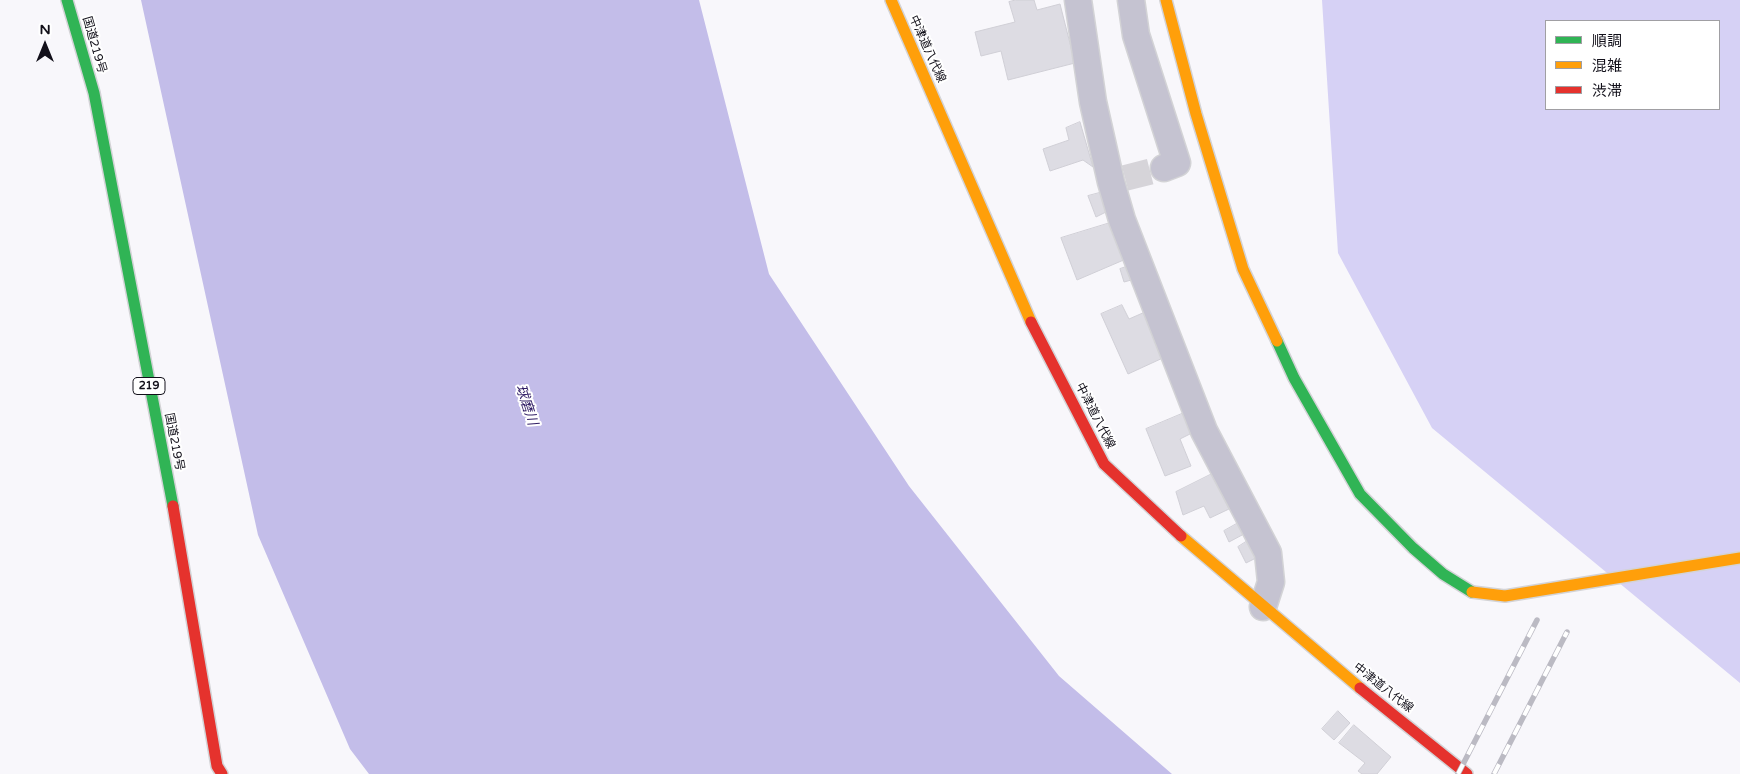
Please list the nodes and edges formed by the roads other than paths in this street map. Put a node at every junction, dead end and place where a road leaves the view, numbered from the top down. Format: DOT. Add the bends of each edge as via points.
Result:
graph roads {
  1 [pos="67,0"];
  2 [pos="891,0"];
  3 [pos="1078,0"];
  4 [pos="1131,0"];
  5 [pos="1166,0"];
  6 [pos="1164,168"];
  7 [pos="1740,558"];
  8 [pos="1263,606"];
  9 [pos="222,774"];
  10 [pos="1467,774"];
  1 -- 9 [label="main road, 国道219号 / 219" via="94,93 180,543 217,766"];
  2 -- 8 [label="main road, 中津道八代線" via="1033,325 1104,464 1151,510"];
  3 -- 8 [label="street" via="1093,102 1118,180 1122,220 1204,431 1268,553 1271,582"];
  4 -- 6 [label="street" via="1136,35 1177,163"];
  5 -- 7 [label="main road" via="1196,114 1243,268 1294,378 1360,494 1413,548 1443,574 1474,594 1505,596"];
  8 -- 10 [label="main road, 中津道八代線"];
}
